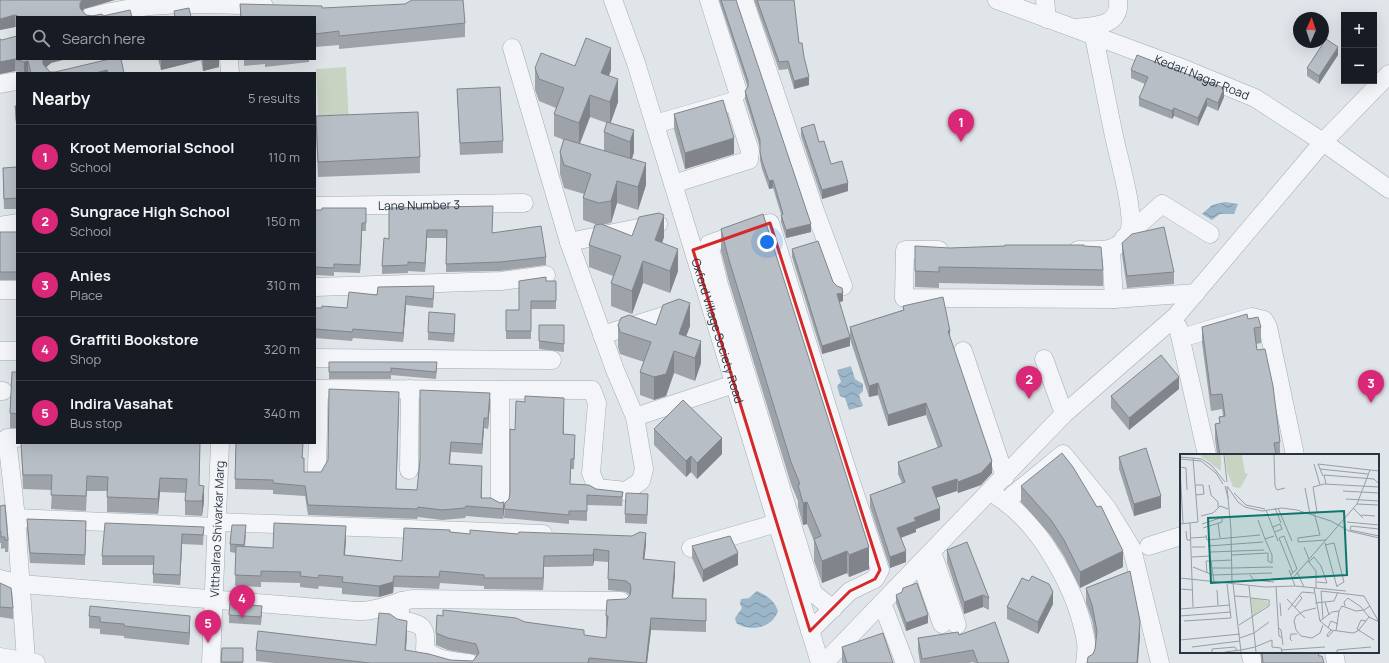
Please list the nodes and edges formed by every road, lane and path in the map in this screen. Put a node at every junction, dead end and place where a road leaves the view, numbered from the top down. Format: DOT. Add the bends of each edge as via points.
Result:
graph roads {
  1 [pos="613,0"];
  2 [pos="709,0"];
  3 [pos="744,0"];
  4 [pos="997,0"];
  5 [pos="1045,0"];
  6 [pos="1118,0"];
  7 [pos="225,7"];
  8 [pos="278,7"];
  9 [pos="148,12"];
  10 [pos="94,16"];
  11 [pos="1048,19"];
  12 [pos="1072,28"];
  13 [pos="1094,37"];
  14 [pos="512,48"];
  15 [pos="229,60"];
  16 [pos="230,72"];
  17 [pos="1388,77"];
  18 [pos="16,81"];
  19 [pos="0,84"];
  20 [pos="738,92"];
  21 [pos="655,124"];
  22 [pos="1323,142"];
  23 [pos="673,184"];
  24 [pos="1389,189"];
  25 [pos="524,203"];
  26 [pos="316,206"];
  27 [pos="16,223"];
  28 [pos="661,224"];
  29 [pos="0,226"];
  30 [pos="1210,234"];
  31 [pos="1124,238"];
  32 [pos="568,242"];
  33 [pos="701,247"];
  34 [pos="953,250"];
  35 [pos="1064,250"];
  36 [pos="1111,250"];
  37 [pos="546,274"];
  38 [pos="843,286"];
  39 [pos="316,287"];
  40 [pos="0,290"];
  41 [pos="16,290"];
  42 [pos="1196,293"];
  43 [pos="1114,299"];
  44 [pos="673,313"];
  45 [pos="1176,316"];
  46 [pos="602,335"];
  47 [pos="1181,338"];
  48 [pos="0,351"];
  49 [pos="16,351"];
  50 [pos="963,351"];
  51 [pos="316,358"];
  52 [pos="1044,359"];
  53 [pos="552,360"];
  54 [pos="734,384"];
  55 [pos="317,389"];
  56 [pos="410,389"];
  57 [pos="500,390"];
  58 [pos="1064,414"];
  59 [pos="635,417"];
  60 [pos="16,438"];
  61 [pos="220,444"];
  62 [pos="1207,454"];
  63 [pos="1295,454"];
  64 [pos="317,470"];
  65 [pos="409,470"];
  66 [pos="1005,477"];
  67 [pos="990,493"];
  68 [pos="1008,502"];
  69 [pos="500,503"];
  70 [pos="16,518"];
  71 [pos="777,523"];
  72 [pos="217,525"];
  73 [pos="560,534"];
  74 [pos="1180,536"];
  75 [pos="1149,546"];
  76 [pos="691,548"];
  77 [pos="927,558"];
  78 [pos="0,579"];
  79 [pos="21,584"];
  80 [pos="214,599"];
  81 [pos="401,601"];
  82 [pos="621,601"];
  83 [pos="882,603"];
  84 [pos="830,612"];
  85 [pos="949,625"];
  86 [pos="810,631"];
  87 [pos="1250,653"];
  88 [pos="1334,653"];
  89 [pos="0,657"];
  90 [pos="31,662"];
  91 [pos="211,663"];
  92 [pos="469,663"];
  93 [pos="820,663"];
  94 [pos="824,663"];
  95 [pos="906,663"];
  96 [pos="1085,663"];
  97 [pos="1160,663"];
  98 [pos="1253,663"];
  99 [pos="1336,663"];
  1 -- 21 [label="street, Oxford Village Society Road"];
  2 -- 20 [label="street"];
  3 -- 38 [label="street"];
  4 -- 11 [label="street, Kedari Nagar Road"];
  5 -- 11 [label="street"];
  6 -- 12 [label="street" via="1118,13 1111,21"];
  7 -- 8 [label="street"];
  7 -- 9 [label="street"];
  9 -- 10 [label="street" via="119,9"];
  11 -- 12 [label="street, Kedari Nagar Road"];
  12 -- 13 [label="street, Kedari Nagar Road"];
  13 -- 22 [label="street, Kedari Nagar Road" via="1182,68 1255,98"];
  13 -- 31 [label="street" via="1130,212 1129,232"];
  14 -- 32 [label="street"];
  15 -- 16 [label="street"];
  17 -- 22 [label="street"];
  18 -- 19 [label="street"];
  21 -- 23 [label="street, Oxford Village Society Road"];
  21 -- 23 [label="street" via="734,101 750,151 749,160"];
  22 -- 24 [label="street, Kedari Nagar Road"];
  22 -- 42 [label="street"];
  23 -- 33 [label="street, Oxford Village Society Road"];
  25 -- 26 [label="street, Lane Number 3"];
  27 -- 29 [label="street"];
  28 -- 32 [label="street"];
  30 -- 31 [label="street" via="1162,204"];
  31 -- 36 [label="street"];
  32 -- 46 [label="street"];
  33 -- 54 [label="street, Oxford Village Society Road"];
  33 -- 84 [label="street" via="719,285 813,593"];
  33 -- 84 [label="street" via="770,223 843,460 880,570 876,580 850,590"];
  34 -- 43 [label="street" via="905,250 904,298"];
  35 -- 36 [label="street"];
  36 -- 43 [label="street"];
  37 -- 39 [label="street" via="501,281"];
  40 -- 41 [label="street"];
  42 -- 43 [label="street"];
  42 -- 45 [label="street"];
  44 -- 46 [label="street"];
  45 -- 47 [label="street"];
  45 -- 58 [label="street"];
  46 -- 59 [label="street"];
  47 -- 62 [label="street"];
  47 -- 63 [label="street" via="1252,317 1264,320 1268,327"];
  48 -- 49 [label="street"];
  50 -- 66 [label="street"];
  51 -- 53 [label="street"];
  52 -- 58 [label="street"];
  54 -- 59 [label="street"];
  54 -- 71 [label="street, Oxford Village Society Road"];
  55 -- 56 [label="street"];
  55 -- 64 [label="street"];
  56 -- 57 [label="street"];
  56 -- 65 [label="street"];
  57 -- 59 [label="street" via="592,390 597,403 591,473 597,488 626,491 641,481 644,470"];
  57 -- 69 [label="street"];
  58 -- 66 [label="street"];
  60 -- 70 [label="street" via="7,438"];
  61 -- 72 [label="street, Vitthalrao Shivarkar Marg"];
  66 -- 67 [label="street"];
  67 -- 68 [label="street"];
  67 -- 77 [label="street"];
  68 -- 96 [label="street" via="1044,543 1073,595 1086,643"];
  68 -- 97 [label="street" via="1063,454 1107,508 1132,549"];
  70 -- 72 [label="street"];
  70 -- 79 [label="street"];
  71 -- 76 [label="street"];
  71 -- 86 [label="street, Oxford Village Society Road"];
  72 -- 73 [label="street"];
  72 -- 80 [label="street, Vitthalrao Shivarkar Marg"];
  74 -- 75 [label="street"];
  77 -- 83 [label="street"];
  77 -- 85 [label="street"];
  78 -- 79 [label="street"];
  79 -- 80 [label="street"];
  79 -- 90 [label="street"];
  80 -- 81 [label="street" via="369,612"];
  80 -- 91 [label="street, Vitthalrao Shivarkar Marg"];
  81 -- 82 [label="street"];
  81 -- 92 [label="street" via="399,620 423,627 426,636 425,649 430,654"];
  83 -- 94 [label="street"];
  83 -- 95 [label="street"];
  84 -- 86 [label="street"];
  86 -- 93 [label="street, Oxford Village Society Road"];
  87 -- 98 [label="street"];
  88 -- 99 [label="street"];
  89 -- 90 [label="street"];
}
